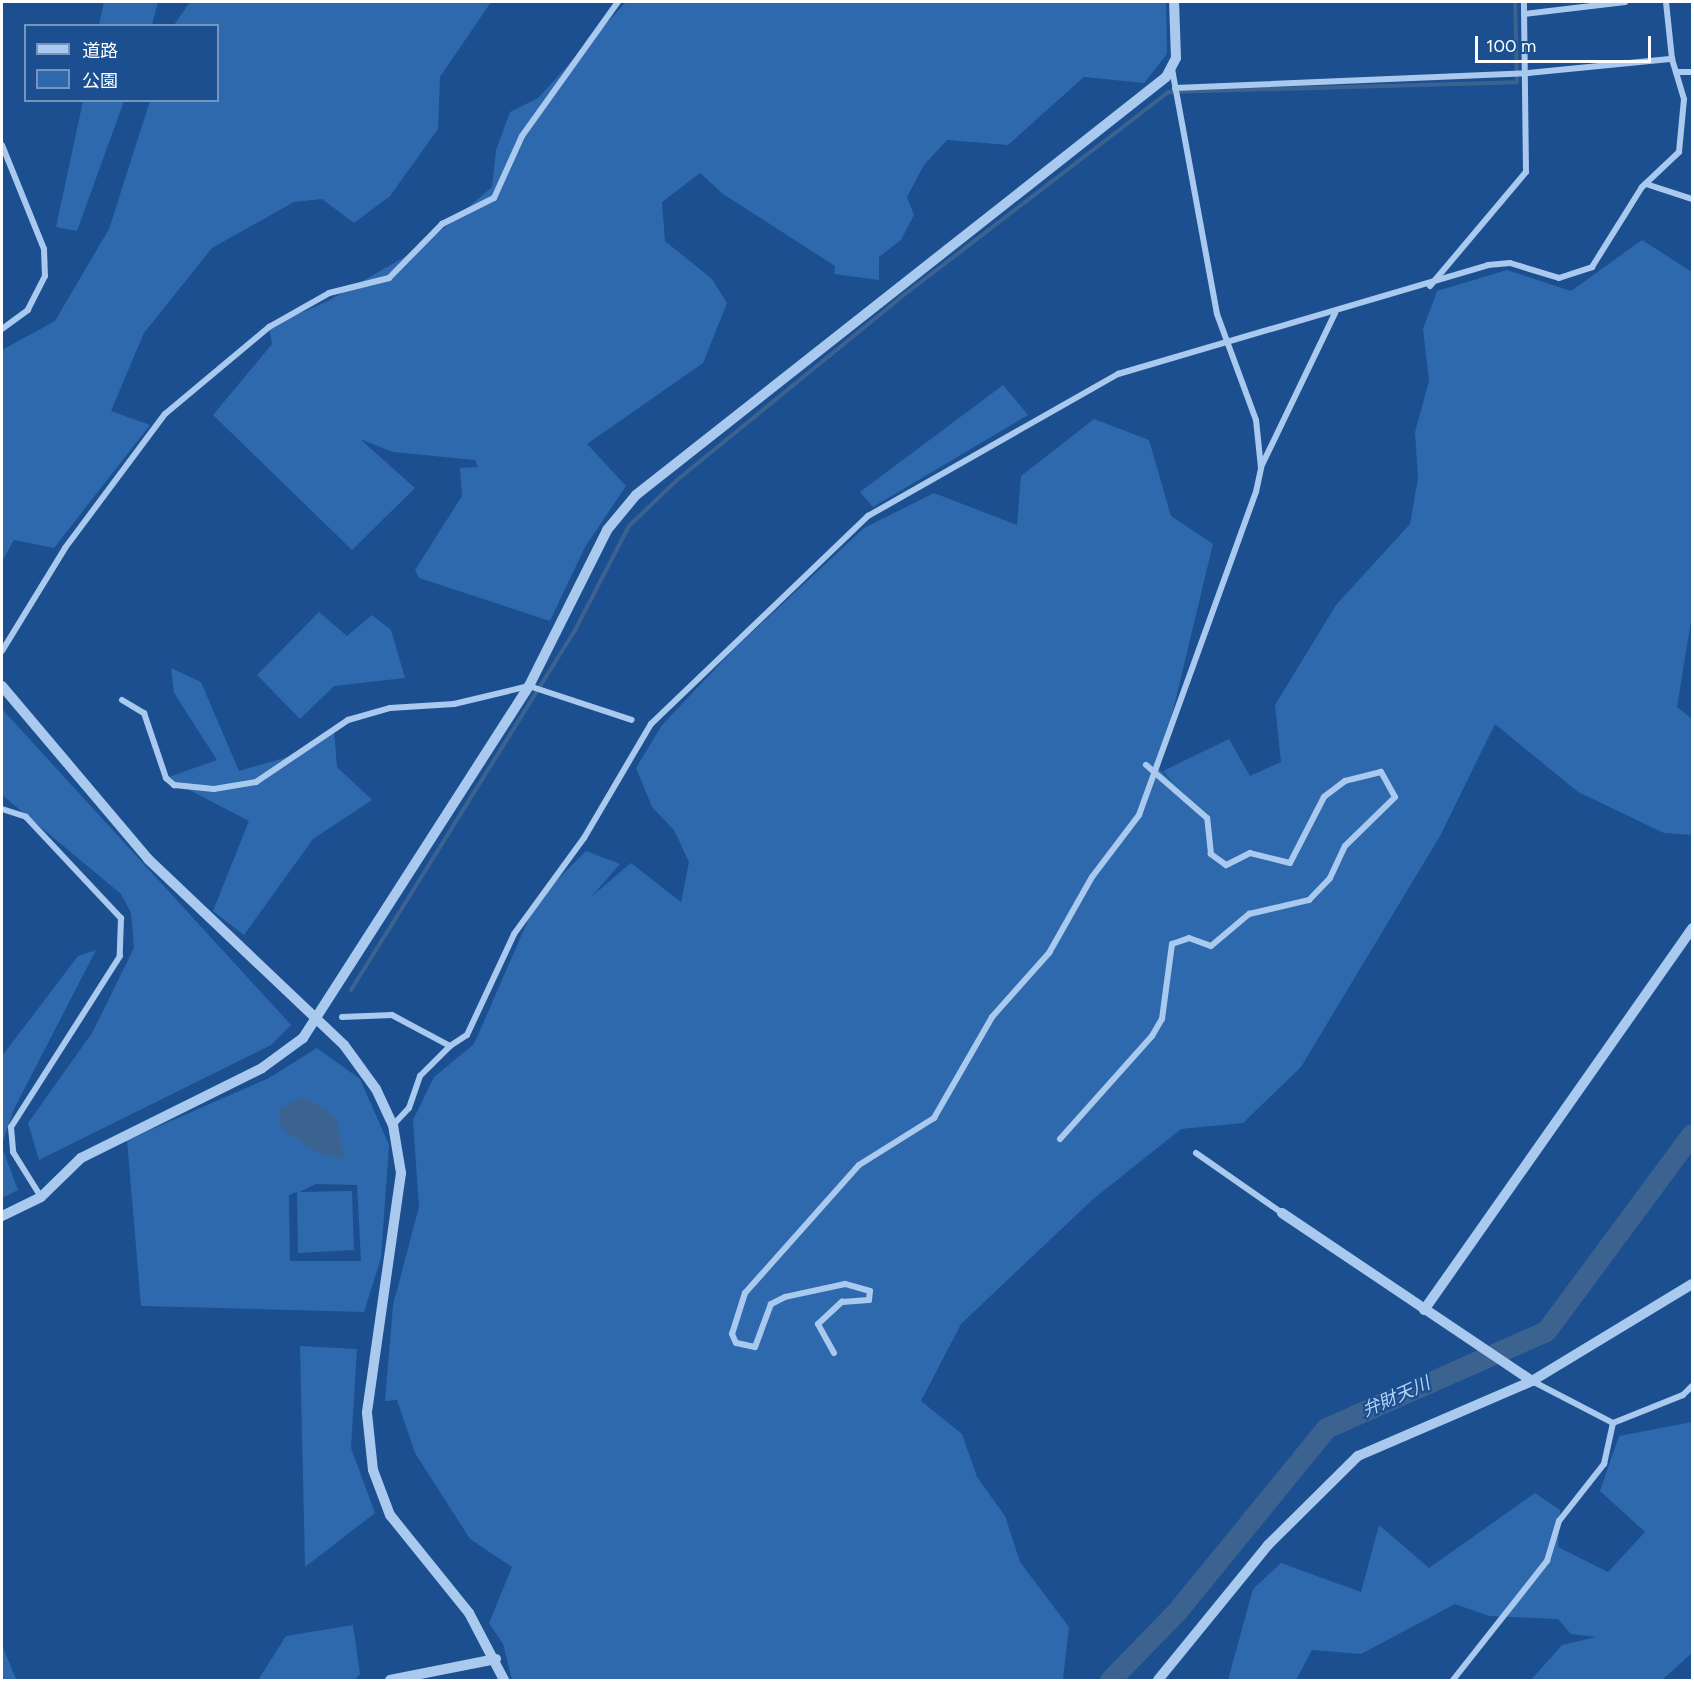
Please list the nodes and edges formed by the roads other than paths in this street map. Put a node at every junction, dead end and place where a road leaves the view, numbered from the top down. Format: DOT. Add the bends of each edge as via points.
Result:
graph roads {
  1 [pos="618,2"];
  2 [pos="1174,2"];
  3 [pos="1524,2"];
  4 [pos="1625,2"];
  5 [pos="1666,2"];
  6 [pos="1524,14"];
  7 [pos="1672,59"];
  8 [pos="1172,68"];
  9 [pos="1676,72"];
  10 [pos="1692,72"];
  11 [pos="1528,73"];
  12 [pos="1175,88"];
  13 [pos="2,145"];
  14 [pos="1646,184"];
  15 [pos="1692,199"];
  16 [pos="1430,286"];
  17 [pos="1335,313"];
  18 [pos="2,329"];
  19 [pos="1225,342"];
  20 [pos="1261,468"];
  21 [pos="2,651"];
  22 [pos="2,686"];
  23 [pos="529,686"];
  24 [pos="123,700"];
  25 [pos="632,720"];
  26 [pos="1146,765"];
  27 [pos="1157,773"];
  28 [pos="2,809"];
  29 [pos="1692,928"];
  30 [pos="342,1017"];
  31 [pos="317,1020"];
  32 [pos="450,1046"];
  33 [pos="393,1125"];
  34 [pos="1060,1139"];
  35 [pos="1196,1153"];
  36 [pos="41,1197"];
  37 [pos="1282,1213"];
  38 [pos="2,1216"];
  39 [pos="1692,1284"];
  40 [pos="1425,1310"];
  41 [pos="834,1353"];
  42 [pos="1532,1381"];
  43 [pos="1692,1386"];
  44 [pos="1613,1423"];
  45 [pos="496,1659"];
  46 [pos="390,1680"];
  47 [pos="504,1680"];
  48 [pos="1158,1680"];
  49 [pos="1453,1680"];
  1 -- 21 [label="street" via="522,136 494,198 442,224 389,278 329,293 268,327 165,414 65,548"];
  2 -- 8 [label="street"];
  3 -- 6 [label="street"];
  4 -- 6 [label="street"];
  5 -- 7 [label="street"];
  6 -- 11 [label="street"];
  7 -- 9 [label="street"];
  7 -- 11 [label="street"];
  8 -- 12 [label="street"];
  8 -- 23 [label="street" via="636,495 607,530"];
  9 -- 10 [label="street"];
  9 -- 14 [label="street" via="1685,122 1679,152"];
  11 -- 12 [label="street"];
  11 -- 16 [label="street" via="1526,172"];
  12 -- 19 [label="street"];
  13 -- 18 [label="street" via="44,249 45,276 28,310"];
  14 -- 15 [label="street"];
  14 -- 16 [label="street" via="1606,251 1575,276 1559,278 1510,263"];
  16 -- 17 [label="street"];
  17 -- 19 [label="street"];
  17 -- 20 [label="street"];
  19 -- 20 [label="street" via="1256,420"];
  19 -- 32 [label="street" via="1118,374 868,516 797,579 651,723 590,829 514,934 467,1035"];
  20 -- 27 [label="street"];
  22 -- 31 [label="street" via="148,859"];
  23 -- 24 [label="street" via="454,704 366,712 256,782 213,789 174,785 166,778 144,713"];
  23 -- 25 [label="street"];
  23 -- 31 [label="street"];
  26 -- 27 [label="street"];
  27 -- 34 [label="street" via="1207,818 1211,854 1226,865 1250,854 1290,863 1324,797 1346,781 1381,772 1395,797 1345,846 1330,878 1309,900 1249,914 1211,946 1189,938 1172,944 1162,1019 1152,1036"];
  27 -- 41 [label="street" via="1139,815 1092,877 1049,953 992,1017 934,1118 859,1165 745,1293 732,1334 735,1343 755,1347 771,1304 785,1297 845,1284 870,1291 869,1300 842,1302 818,1324"];
  28 -- 36 [label="street" via="26,817 121,918 120,956 11,1127 13,1152"];
  29 -- 40 [label="street"];
  30 -- 32 [label="street" via="392,1015"];
  31 -- 33 [label="street" via="363,1069"];
  31 -- 36 [label="street" via="262,1068 81,1158"];
  32 -- 33 [label="street" via="420,1076 409,1108"];
  33 -- 45 [label="street" via="401,1173 367,1413 373,1470 390,1515 469,1613"];
  35 -- 37 [label="street"];
  36 -- 38 [label="street"];
  37 -- 40 [label="street"];
  39 -- 42 [label="street"];
  40 -- 42 [label="street"];
  42 -- 44 [label="street"];
  42 -- 48 [label="street" via="1358,1456 1268,1545"];
  43 -- 44 [label="street" via="1683,1395"];
  44 -- 49 [label="street" via="1604,1464 1559,1521 1547,1561"];
  45 -- 46 [label="street"];
  45 -- 47 [label="street"];
}
